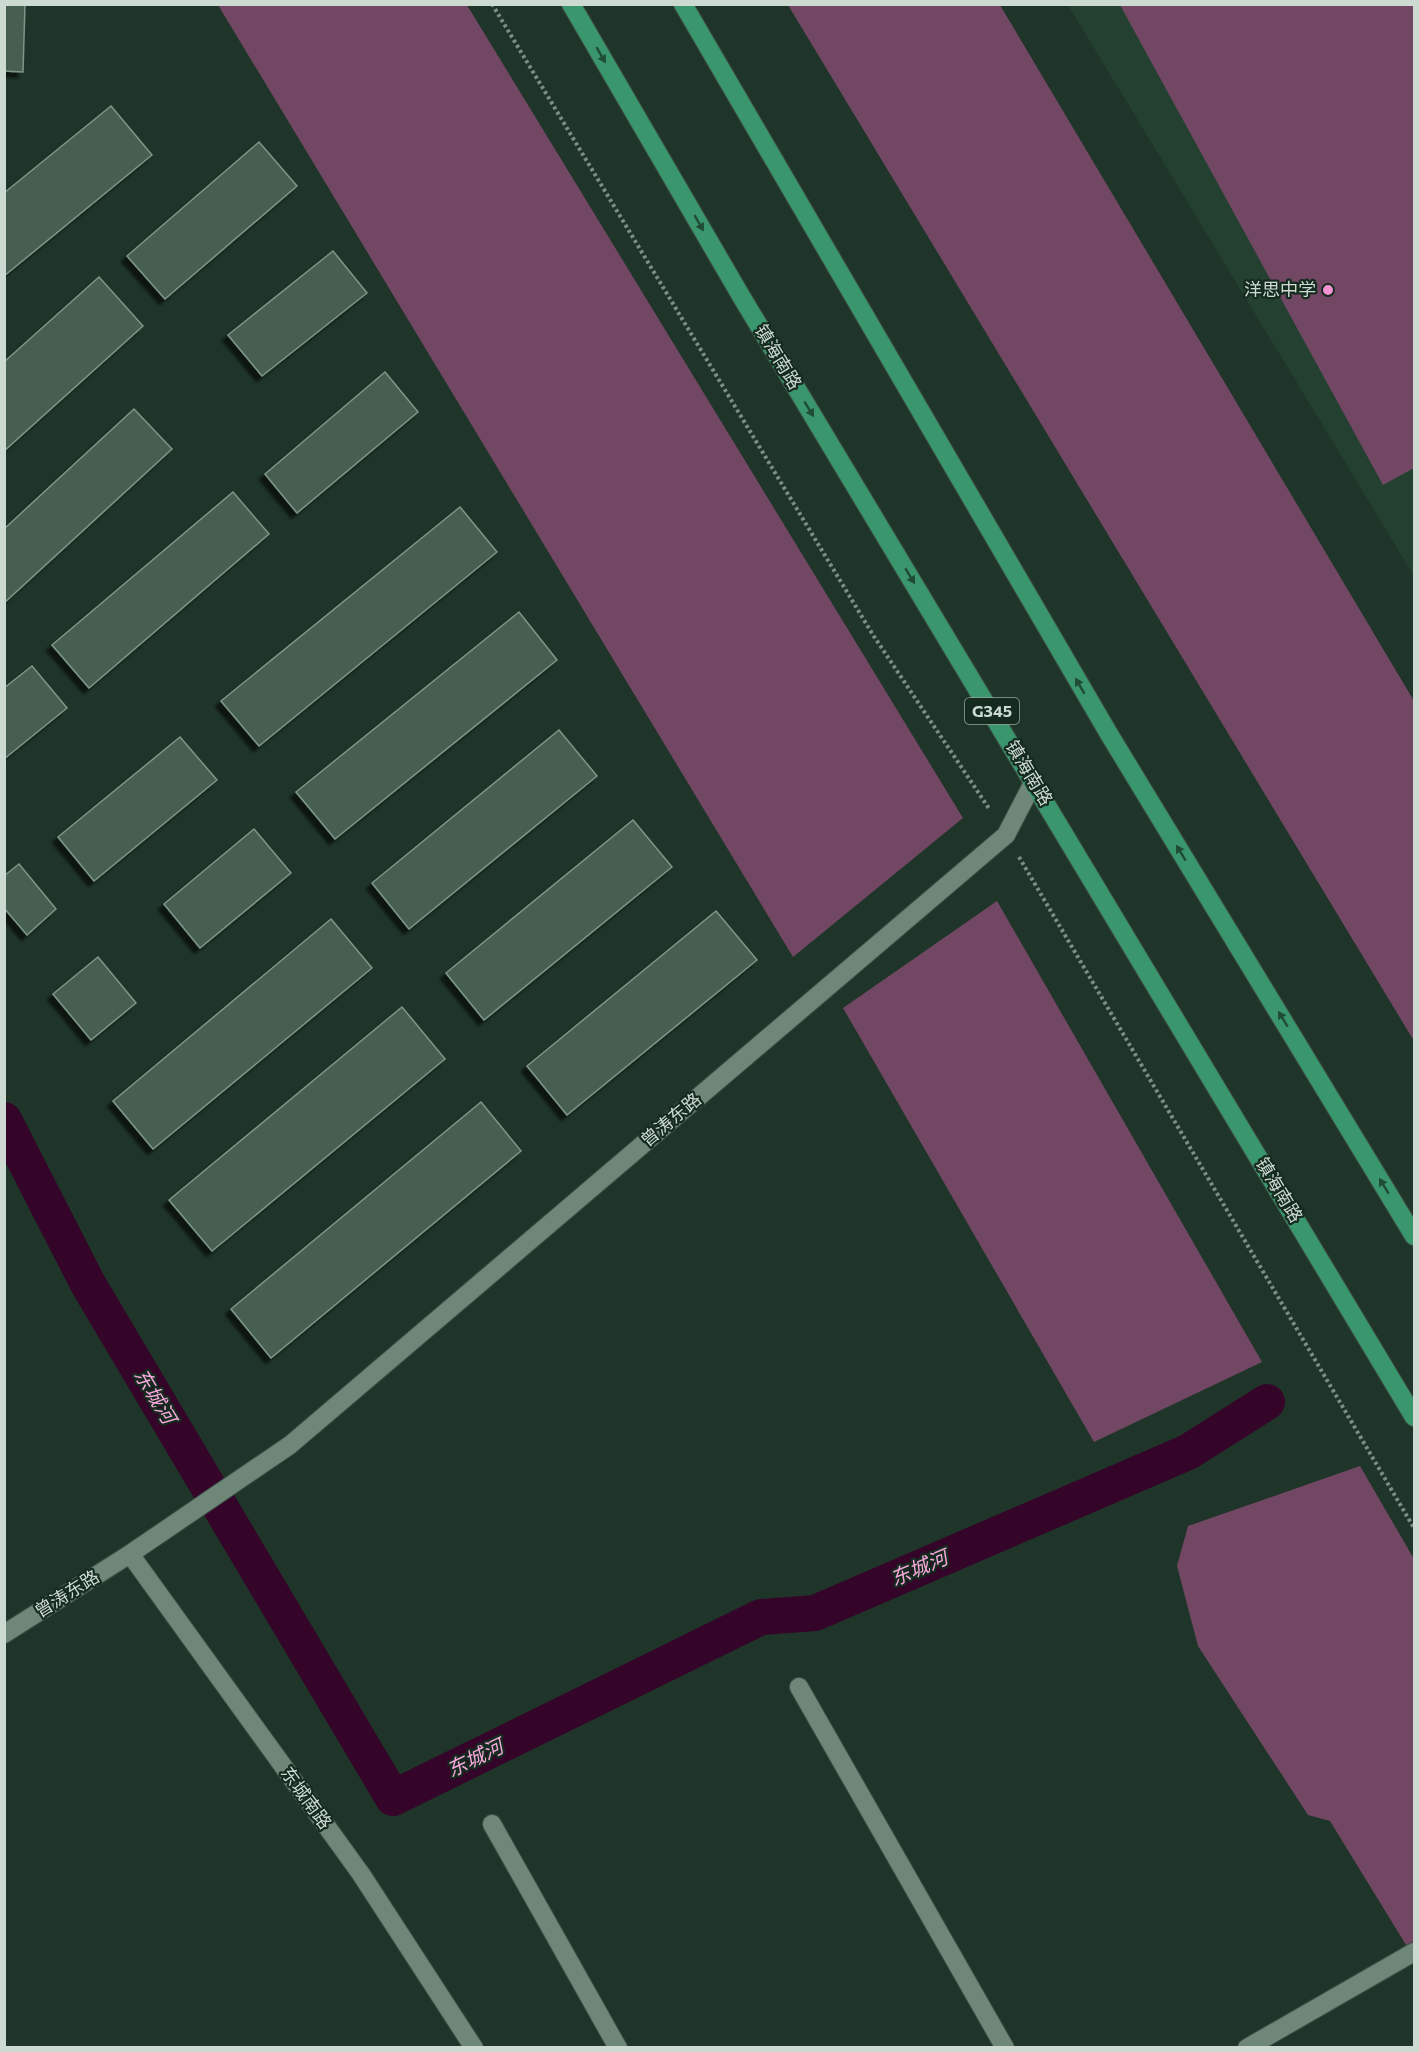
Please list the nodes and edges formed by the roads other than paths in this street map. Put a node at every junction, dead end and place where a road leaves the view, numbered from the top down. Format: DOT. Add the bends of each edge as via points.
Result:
graph roads {
  1 [pos="571,4"];
  2 [pos="683,4"];
  3 [pos="1034,781"];
  4 [pos="1414,1236"];
  5 [pos="1414,1417"];
  6 [pos="130,1554"];
  7 [pos="4,1634"];
  8 [pos="799,1688"];
  9 [pos="492,1824"];
  10 [pos="1414,1952"];
  11 [pos="474,2048"];
  12 [pos="618,2048"];
  13 [pos="1005,2048"];
  14 [pos="1247,2048"];
  1 -- 3 [label="highway, 镇海南路 / G345, one-way" via="735,286"];
  4 -- 2 [label="highway, one-way" via="1109,734"];
  3 -- 5 [label="highway, 镇海南路 / G345"];
  3 -- 6 [label="street, 曾涛东路" via="1006,835 290,1445"];
  6 -- 7 [label="street, 曾涛东路"];
  6 -- 11 [label="street, 东城南路" via="361,1874"];
  8 -- 13 [label="street"];
  9 -- 12 [label="street"];
  10 -- 14 [label="street"];
}
